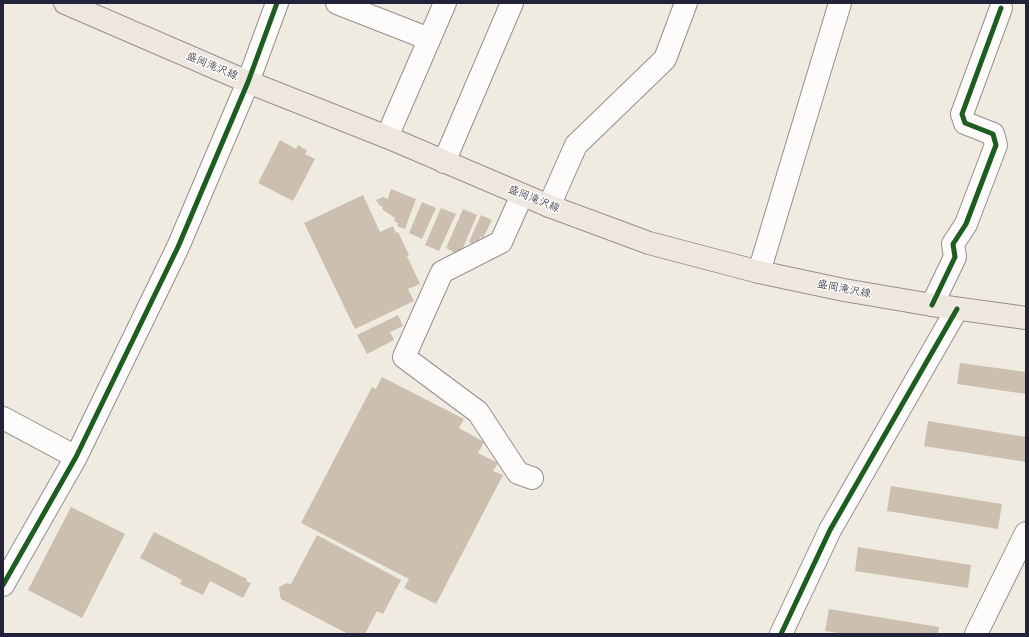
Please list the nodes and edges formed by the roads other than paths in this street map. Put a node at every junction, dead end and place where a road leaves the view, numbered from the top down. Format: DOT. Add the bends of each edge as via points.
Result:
graph roads {
  1 [pos="65,3"];
  2 [pos="277,3"];
  3 [pos="337,3"];
  4 [pos="445,3"];
  5 [pos="512,3"];
  6 [pos="686,3"];
  7 [pos="840,3"];
  8 [pos="1001,8"];
  9 [pos="429,39"];
  10 [pos="248,82"];
  11 [pos="387,137"];
  12 [pos="444,162"];
  13 [pos="522,195"];
  14 [pos="549,206"];
  15 [pos="759,272"];
  16 [pos="932,305"];
  17 [pos="957,309"];
  18 [pos="1026,318"];
  19 [pos="3,418"];
  20 [pos="76,457"];
  21 [pos="532,478"];
  22 [pos="1026,533"];
  23 [pos="10,557"];
  24 [pos="3,585"];
  25 [pos="781,634"];
  26 [pos="976,634"];
  1 -- 10 [label="main road, 盛岡滝沢線"];
  2 -- 10 [label="street"];
  3 -- 9 [label="street"];
  4 -- 9 [label="street"];
  5 -- 12 [label="street"];
  6 -- 14 [label="street" via="665,59 576,145"];
  7 -- 15 [label="street"];
  8 -- 16 [label="street" via="962,114 965,123 993,134 996,145 966,224 953,244 955,257"];
  9 -- 11 [label="street"];
  10 -- 11 [label="main road, 盛岡滝沢線"];
  10 -- 20 [label="street" via="178,247"];
  11 -- 12 [label="main road, 盛岡滝沢線"];
  12 -- 13 [label="main road, 盛岡滝沢線"];
  13 -- 14 [label="main road, 盛岡滝沢線"];
  13 -- 21 [label="street" via="501,242 442,272 404,357 478,412 518,473"];
  14 -- 15 [label="main road, 盛岡滝沢線" via="649,243"];
  15 -- 16 [label="main road, 盛岡滝沢線"];
  16 -- 17 [label="main road, 盛岡滝沢線"];
  17 -- 18 [label="main road, 盛岡滝沢線"];
  17 -- 25 [label="street" via="830,530"];
  19 -- 20 [label="street"];
  20 -- 23 [label="street"];
  22 -- 26 [label="street"];
  23 -- 24 [label="street"];
}
